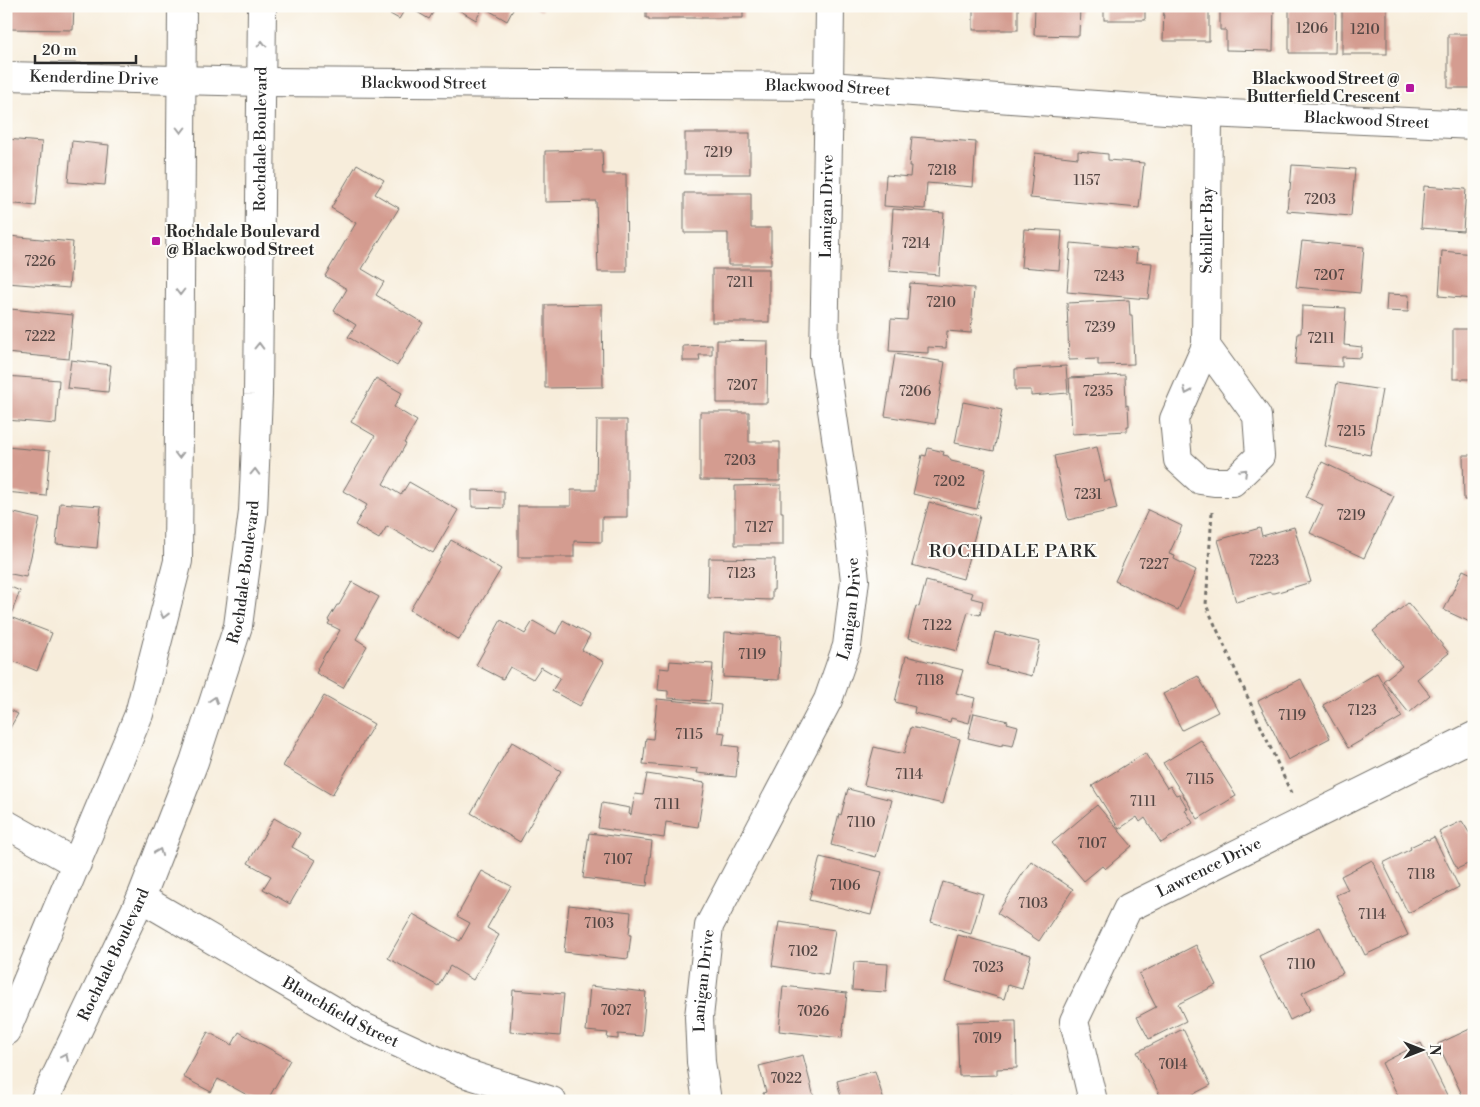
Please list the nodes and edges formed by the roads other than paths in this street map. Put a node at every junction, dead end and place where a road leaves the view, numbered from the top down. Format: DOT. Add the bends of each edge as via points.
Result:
graph roads {
  1 [pos="182,6"];
  2 [pos="262,6"];
  3 [pos="830,6"];
  4 [pos="6,76"];
  5 [pos="182,81"];
  6 [pos="262,82"];
  7 [pos="830,86"];
  8 [pos="1208,113"];
  9 [pos="1474,124"];
  10 [pos="1206,346"];
  11 [pos="1474,736"];
  12 [pos="6,824"];
  13 [pos="77,864"];
  14 [pos="141,898"];
  15 [pos="6,1031"];
  16 [pos="44,1101"];
  17 [pos="552,1101"];
  18 [pos="707,1101"];
  19 [pos="1093,1101"];
  1 -- 5 [label="street"];
  6 -- 2 [label="street, Rochdale Boulevard, one-way"];
  3 -- 7 [label="street, Lanigan Drive"];
  4 -- 5 [label="street, Kenderdine Drive"];
  5 -- 6 [label="street, Blackwood Street"];
  5 -- 13 [label="street, one-way" via="178,561 139,714"];
  6 -- 7 [label="street, Blackwood Street"];
  14 -- 6 [label="street, Rochdale Boulevard, one-way" via="194,762 238,626 255,473"];
  7 -- 8 [label="street, Blackwood Street"];
  7 -- 18 [label="street, Lanigan Drive" via="824,356 855,580 848,646 828,700 709,926 698,1017"];
  8 -- 9 [label="street, Blackwood Street"];
  8 -- 10 [label="street, Schiller Bay"];
  10 -- 10 [label="street, Schiller Bay, one-way" via="1174,419 1178,460 1200,480 1233,482 1260,456 1257,416"];
  11 -- 19 [label="street, Lawrence Drive" via="1128,908 1074,1021"];
  12 -- 13 [label="street"];
  13 -- 15 [label="street"];
  16 -- 14 [label="street, Rochdale Boulevard, one-way"];
  14 -- 17 [label="street, Blanchfield Street" via="359,1025 464,1073"];
}
